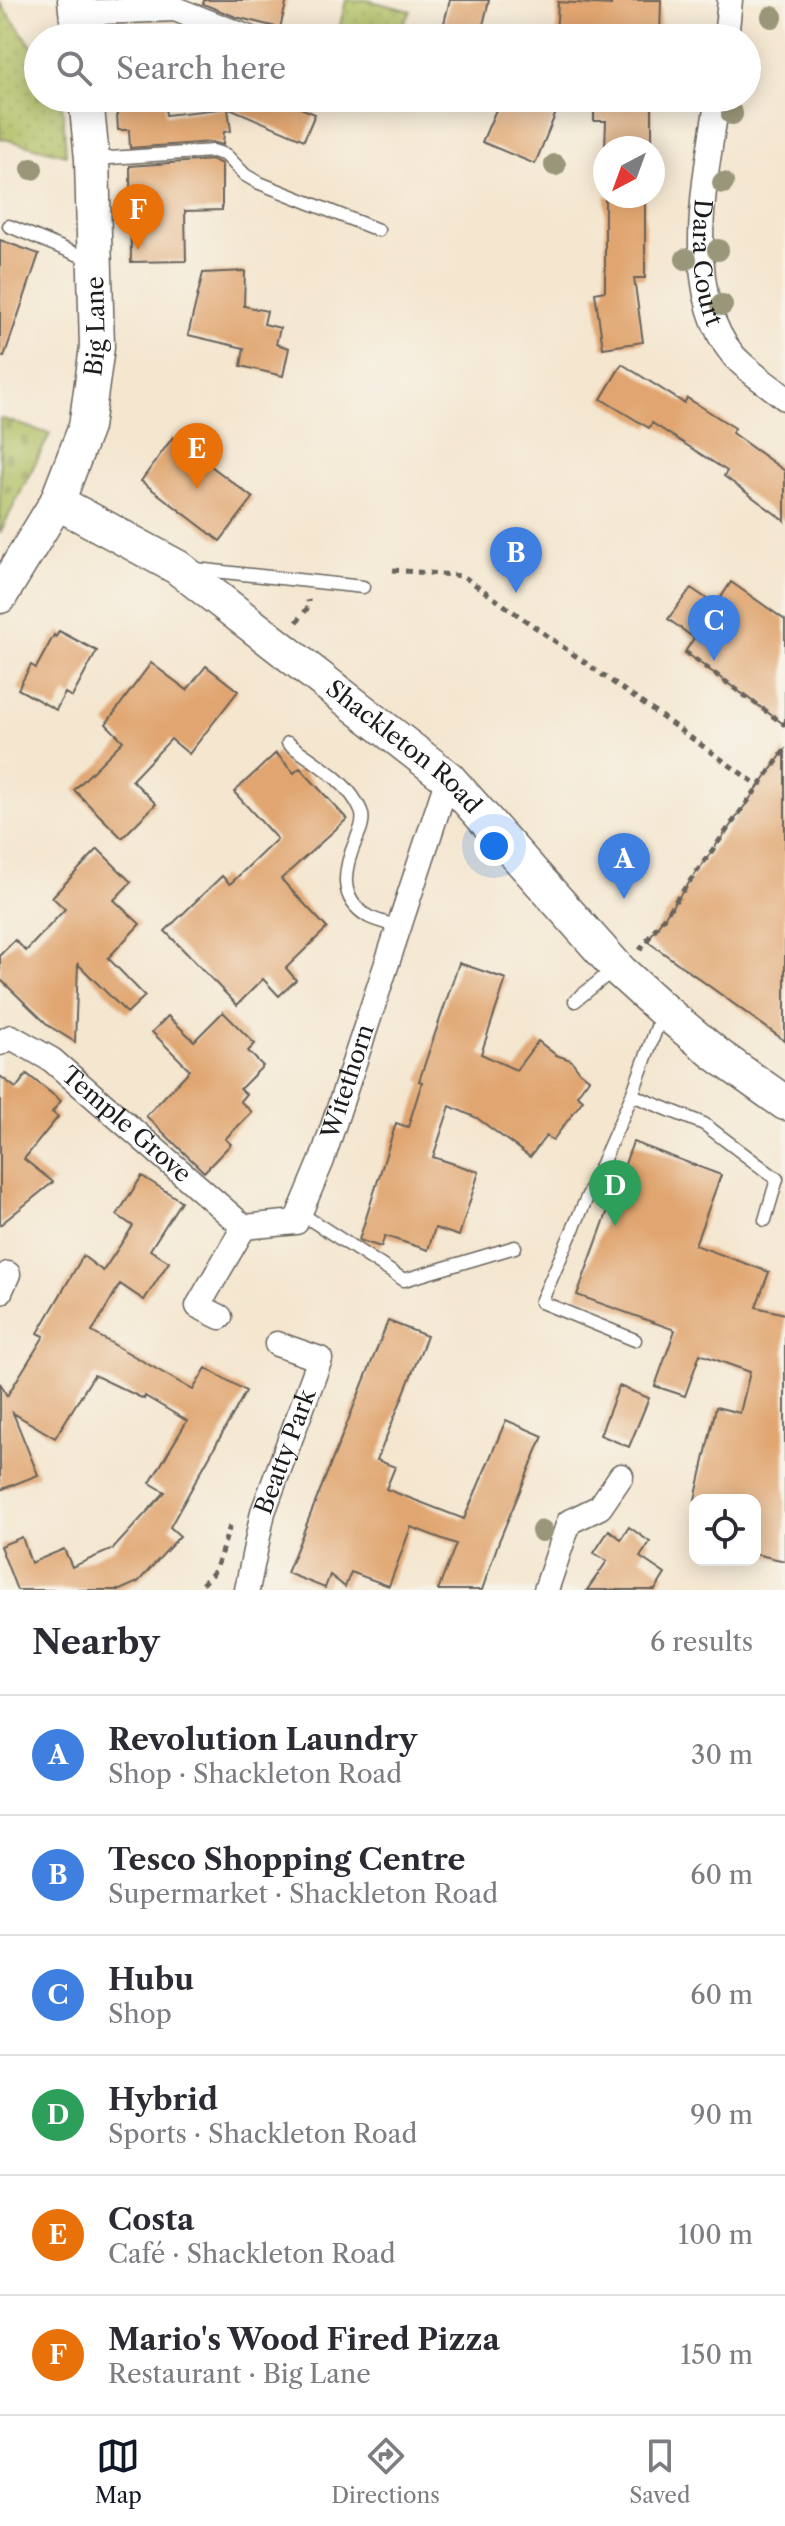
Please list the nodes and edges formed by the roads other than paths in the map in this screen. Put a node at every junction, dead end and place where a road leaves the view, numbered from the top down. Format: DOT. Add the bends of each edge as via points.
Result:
graph roads {
  1 [pos="730,0"];
  2 [pos="77,17"];
  3 [pos="213,24"];
  4 [pos="727,24"];
  5 [pos="87,112"];
  6 [pos="716,112"];
  7 [pos="92,159"];
  8 [pos="9,226"];
  9 [pos="378,230"];
  10 [pos="97,262"];
  11 [pos="785,398"];
  12 [pos="57,502"];
  13 [pos="177,567"];
  14 [pos="363,587"];
  15 [pos="0,596"];
  16 [pos="288,743"];
  17 [pos="448,778"];
  18 [pos="399,927"];
  19 [pos="618,969"];
  20 [pos="575,1001"];
  21 [pos="663,1010"];
  22 [pos="0,1043"];
  23 [pos="632,1095"];
  24 [pos="785,1103"];
  25 [pos="300,1213"];
  26 [pos="765,1220"];
  27 [pos="244,1227"];
  28 [pos="515,1247"];
  29 [pos="220,1317"];
  30 [pos="635,1340"];
  31 [pos="277,1344"];
  32 [pos="621,1476"];
  33 [pos="247,1590"];
  34 [pos="546,1590"];
  1 -- 4 [label="street"];
  2 -- 3 [label="street" via="175,9"];
  5 -- 7 [label="street, Big Lane"];
  6 -- 11 [label="street, Dara Court" via="703,197 702,284 715,326 733,355"];
  7 -- 9 [label="lane" via="213,151 226,155 257,182"];
  7 -- 10 [label="street, Big Lane"];
  8 -- 10 [label="lane"];
  10 -- 12 [label="street, Big Lane" via="97,347 86,427"];
  12 -- 13 [label="street, Shackleton Road"];
  12 -- 15 [label="street, Big Lane"];
  13 -- 14 [label="lane"];
  13 -- 17 [label="street, Shackleton Road"];
  16 -- 18 [label="lane" via="354,798 363,814 362,826 347,859 345,885 352,903 368,916"];
  17 -- 18 [label="street, Witethorn"];
  17 -- 19 [label="street, Shackleton Road"];
  18 -- 25 [label="street, Witethorn"];
  19 -- 20 [label="lane"];
  19 -- 21 [label="street, Shackleton Road"];
  21 -- 23 [label="lane"];
  21 -- 24 [label="street, Shackleton Road"];
  22 -- 27 [label="street, Temple Grove" via="11,1037 52,1060"];
  23 -- 26 [label="lane" via="704,1124 777,1179"];
  23 -- 30 [label="lane" via="541,1302"];
  25 -- 27 [label="street" via="296,1222"];
  25 -- 28 [label="lane" via="404,1280"];
  27 -- 29 [label="street" via="198,1306"];
  31 -- 33 [label="street, Beatty Park" via="320,1359 263,1512"];
  32 -- 34 [label="street" via="600,1507 569,1522"];
}
